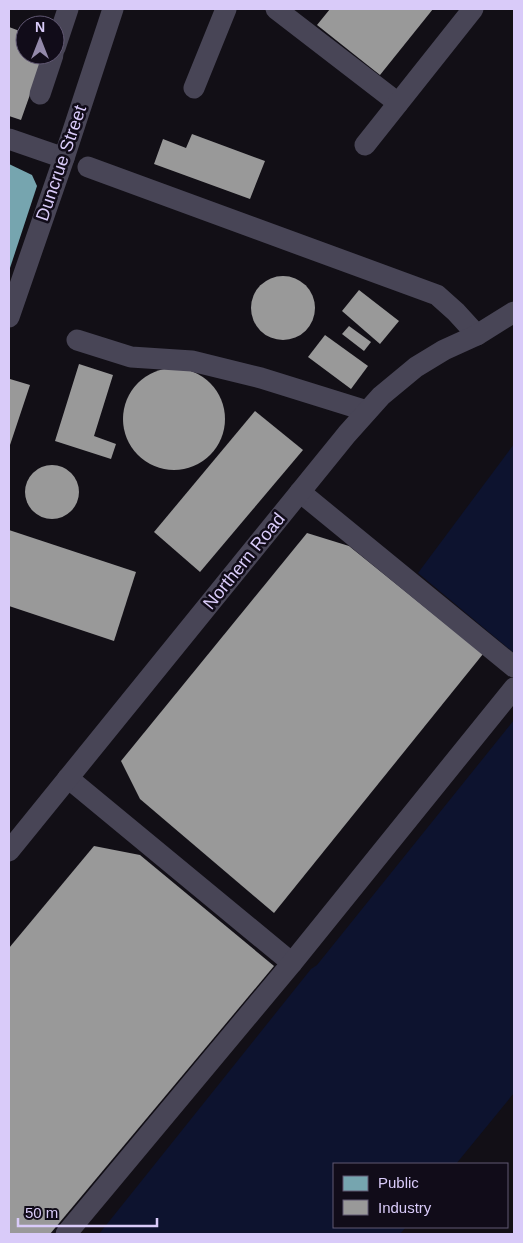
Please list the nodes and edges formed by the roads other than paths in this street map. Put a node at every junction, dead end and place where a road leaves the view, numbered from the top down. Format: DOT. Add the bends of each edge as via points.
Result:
graph roads {
  1 [pos="112,9"];
  2 [pos="226,9"];
  3 [pos="276,9"];
  4 [pos="473,9"];
  5 [pos="50,65"];
  6 [pos="194,88"];
  7 [pos="40,94"];
  8 [pos="398,103"];
  9 [pos="9,138"];
  10 [pos="365,145"];
  11 [pos="64,158"];
  12 [pos="88,167"];
  13 [pos="514,312"];
  14 [pos="9,317"];
  15 [pos="477,335"];
  16 [pos="76,340"];
  17 [pos="367,411"];
  18 [pos="300,492"];
  19 [pos="514,667"];
  20 [pos="514,688"];
  21 [pos="68,778"];
  22 [pos="9,851"];
  23 [pos="292,963"];
  24 [pos="66,1234"];
  1 -- 11 [label="street, Duncrue Street"];
  2 -- 6 [label="street"];
  3 -- 8 [label="street"];
  4 -- 8 [label="street"];
  5 -- 7 [label="street"];
  8 -- 10 [label="street"];
  9 -- 11 [label="street"];
  11 -- 14 [label="street, Duncrue Street"];
  12 -- 15 [label="street" via="437,295"];
  13 -- 15 [label="street, Northern Road"];
  15 -- 17 [label="street, Northern Road" via="416,367"];
  16 -- 17 [label="street" via="131,357 192,361 261,378"];
  17 -- 18 [label="street, Northern Road"];
  18 -- 19 [label="street"];
  18 -- 21 [label="street, Northern Road"];
  20 -- 23 [label="street"];
  21 -- 22 [label="street, Northern Road"];
  21 -- 23 [label="street"];
  23 -- 24 [label="street"];
}
